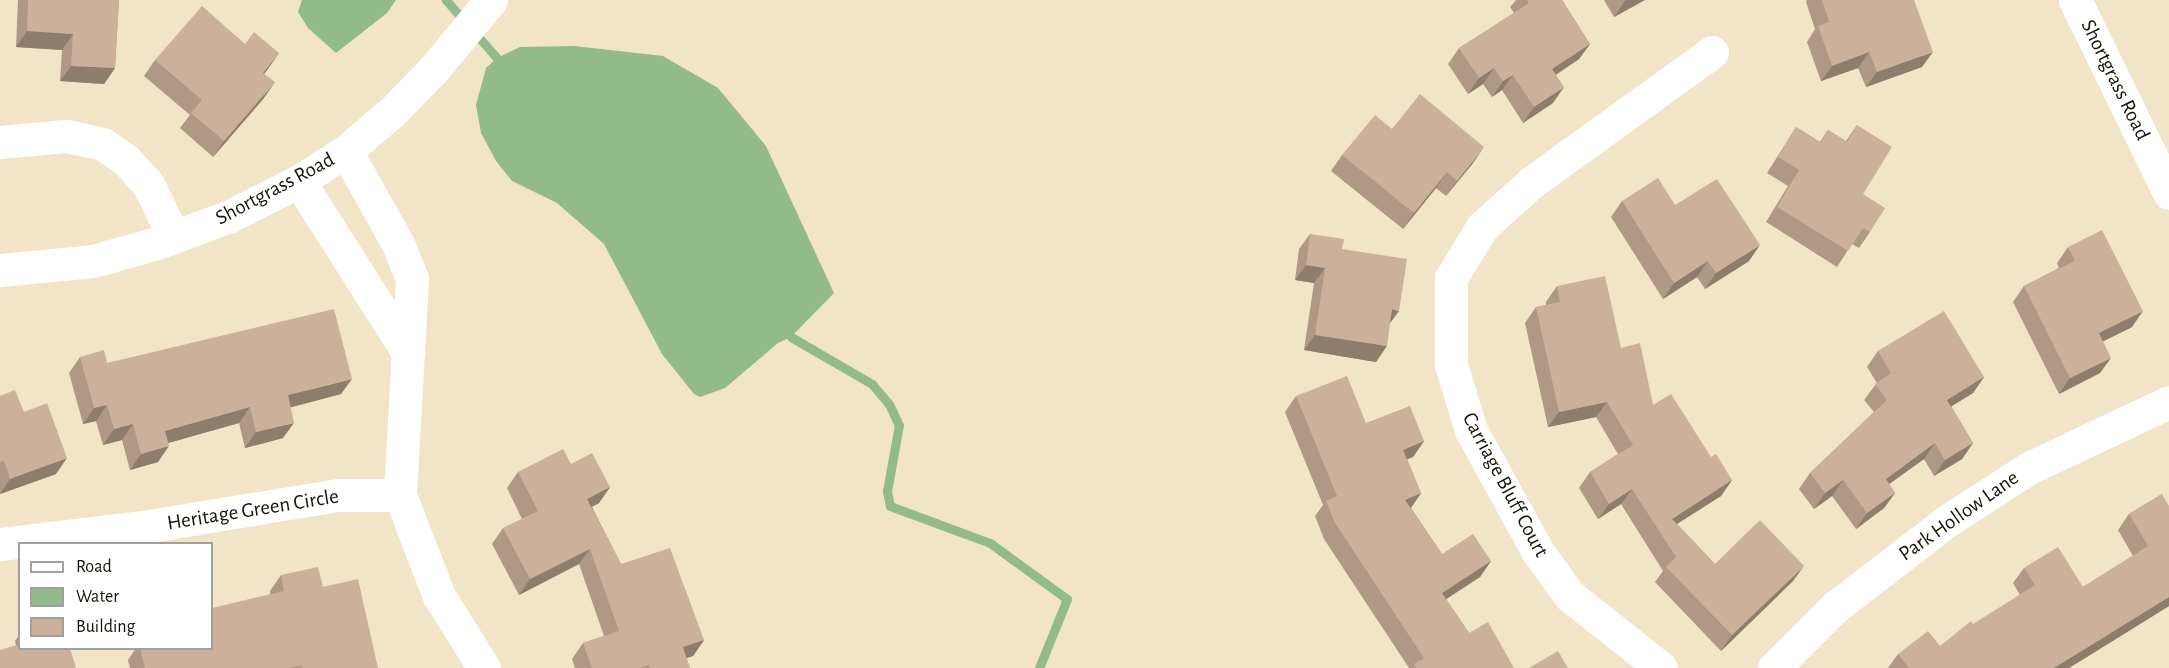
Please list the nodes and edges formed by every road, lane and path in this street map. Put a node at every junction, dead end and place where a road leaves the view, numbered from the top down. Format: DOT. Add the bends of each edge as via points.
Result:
graph roads {
  1 [pos="491,0"];
  2 [pos="2077,1"];
  3 [pos="1712,52"];
  4 [pos="0,142"];
  5 [pos="346,151"];
  6 [pos="298,181"];
  7 [pos="2169,193"];
  8 [pos="174,237"];
  9 [pos="0,270"];
  10 [pos="408,353"];
  11 [pos="2169,402"];
  12 [pos="400,495"];
  13 [pos="0,544"];
  14 [pos="484,668"];
  15 [pos="1661,668"];
  16 [pos="1774,668"];
  1 -- 5 [label="street, Shortgrass Road" via="433,70"];
  2 -- 7 [label="street, Shortgrass Road"];
  3 -- 15 [label="street, Carriage Bluff Court" via="1532,182 1482,227 1451,278 1451,365 1471,430 1538,552 1570,596"];
  4 -- 8 [label="street" via="66,136 103,144 127,160 148,184"];
  5 -- 6 [label="street, Shortgrass Road"];
  5 -- 10 [label="street" via="398,244 412,279"];
  6 -- 8 [label="street, Shortgrass Road" via="230,216"];
  6 -- 10 [label="street"];
  8 -- 9 [label="street, Shortgrass Road" via="93,261"];
  10 -- 12 [label="street"];
  11 -- 16 [label="street, Park Hollow Lane" via="2029,468 1947,521 1834,608"];
  12 -- 13 [label="street, Heritage Green Circle" via="339,495 143,527"];
  12 -- 14 [label="street" via="439,596"];
}
